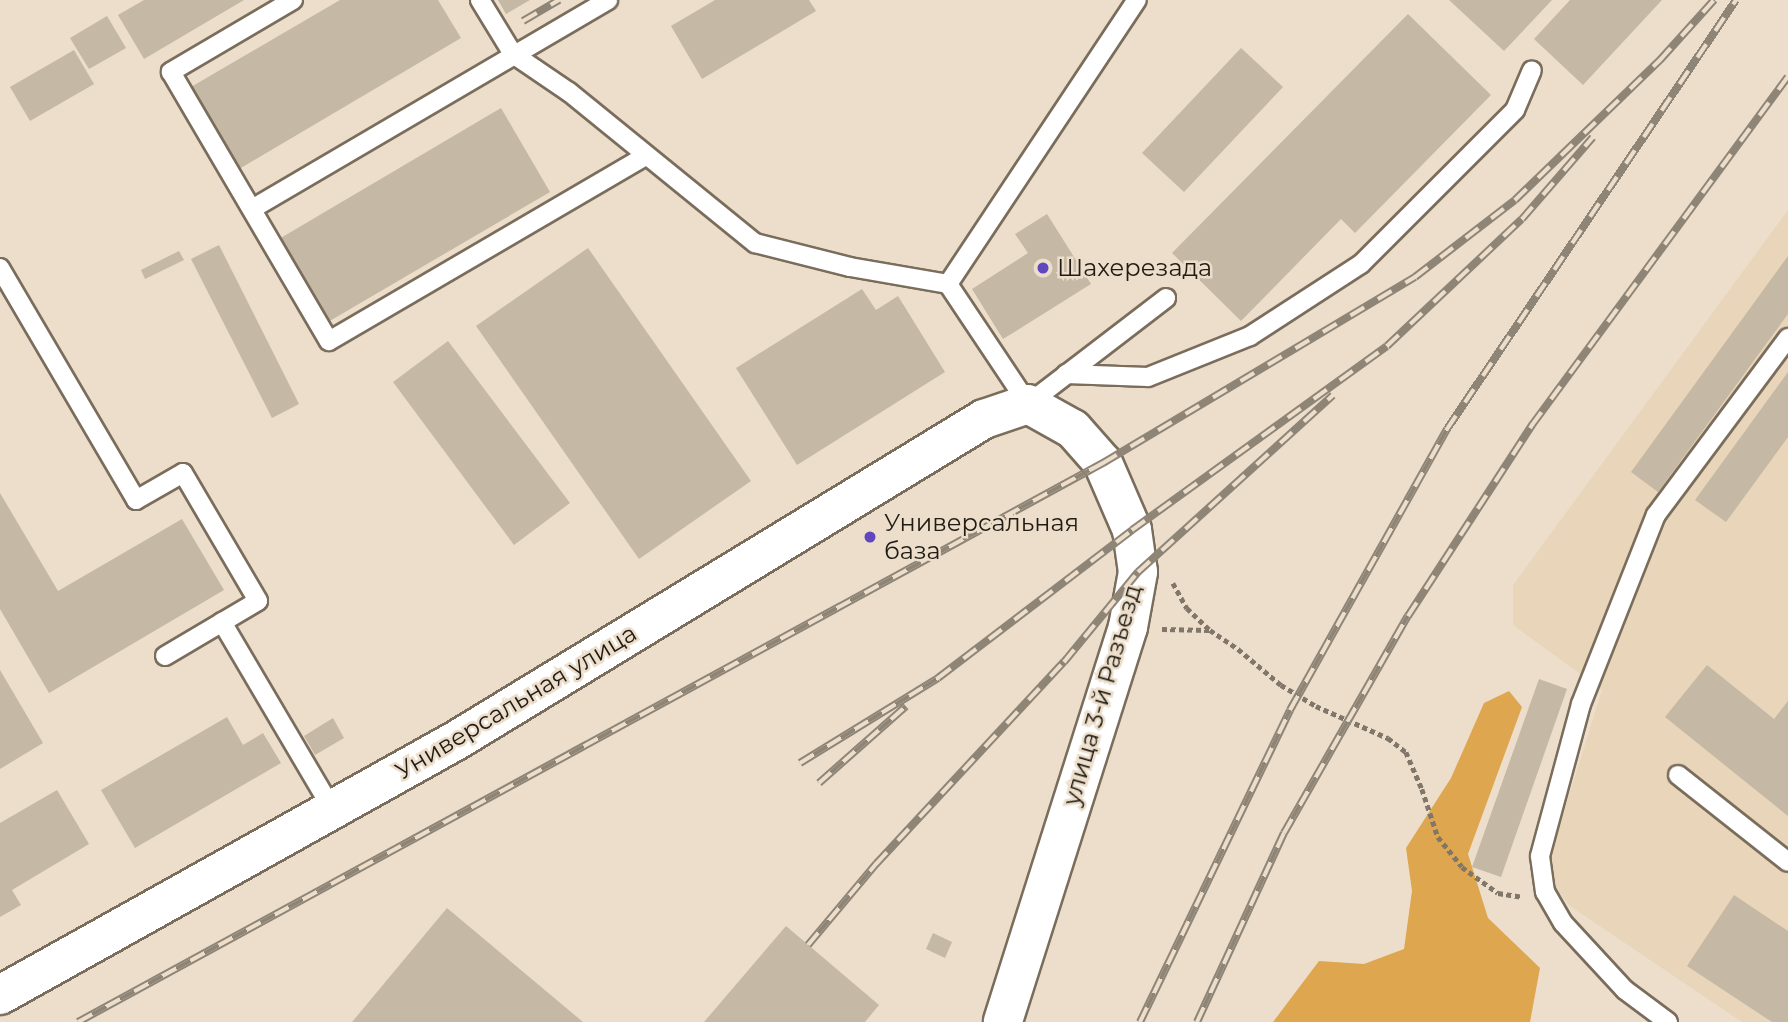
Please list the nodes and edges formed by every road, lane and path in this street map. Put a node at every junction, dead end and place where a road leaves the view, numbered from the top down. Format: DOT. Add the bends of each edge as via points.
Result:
graph roads {
  1 [pos="293,0"];
  2 [pos="480,0"];
  3 [pos="608,0"];
  4 [pos="1137,0"];
  5 [pos="513,54"];
  6 [pos="1532,70"];
  7 [pos="646,156"];
  8 [pos="251,209"];
  9 [pos="0,268"];
  10 [pos="948,284"];
  11 [pos="1167,298"];
  12 [pos="1788,338"];
  13 [pos="1066,374"];
  14 [pos="1028,404"];
  15 [pos="1168,574"];
  16 [pos="222,622"];
  17 [pos="1210,630"];
  18 [pos="1125,635"];
  19 [pos="164,656"];
  20 [pos="1678,775"];
  21 [pos="332,809"];
  22 [pos="1788,862"];
  23 [pos="1551,902"];
  24 [pos="0,995"];
  25 [pos="1003,1022"];
  26 [pos="1668,1022"];
  1 -- 8 [label="lane" via="171,72"];
  2 -- 5 [label="lane"];
  3 -- 5 [label="lane"];
  4 -- 10 [label="lane"];
  5 -- 7 [label="lane" via="569,92"];
  5 -- 8 [label="lane"];
  6 -- 13 [label="lane" via="1515,110 1361,264 1250,336 1148,377"];
  7 -- 8 [label="lane" via="329,341"];
  7 -- 10 [label="lane" via="755,243 850,267"];
  9 -- 16 [label="lane" via="136,500 183,473 258,601"];
  10 -- 14 [label="lane"];
  11 -- 13 [label="lane"];
  12 -- 23 [label="lane" via="1656,515 1581,704 1541,856 1545,892"];
  13 -- 14 [label="lane"];
  14 -- 18 [label="street, улица 3-й Разъезд" via="1073,429 1103,463 1132,530 1138,572"];
  14 -- 21 [label="street, Универсальная улица" via="984,419 457,740"];
  15 -- 17 [label="path" via="1187,608"];
  16 -- 19 [label="lane"];
  16 -- 21 [label="lane"];
  17 -- 18 [label="path" via="1164,629"];
  17 -- 23 [label="path" via="1281,685 1388,738 1406,752 1438,837 1462,867 1497,893"];
  18 -- 25 [label="street, улица 3-й Разъезд"];
  20 -- 22 [label="lane"];
  21 -- 24 [label="street, Универсальная улица"];
  23 -- 26 [label="lane" via="1563,923 1625,990"];
}
